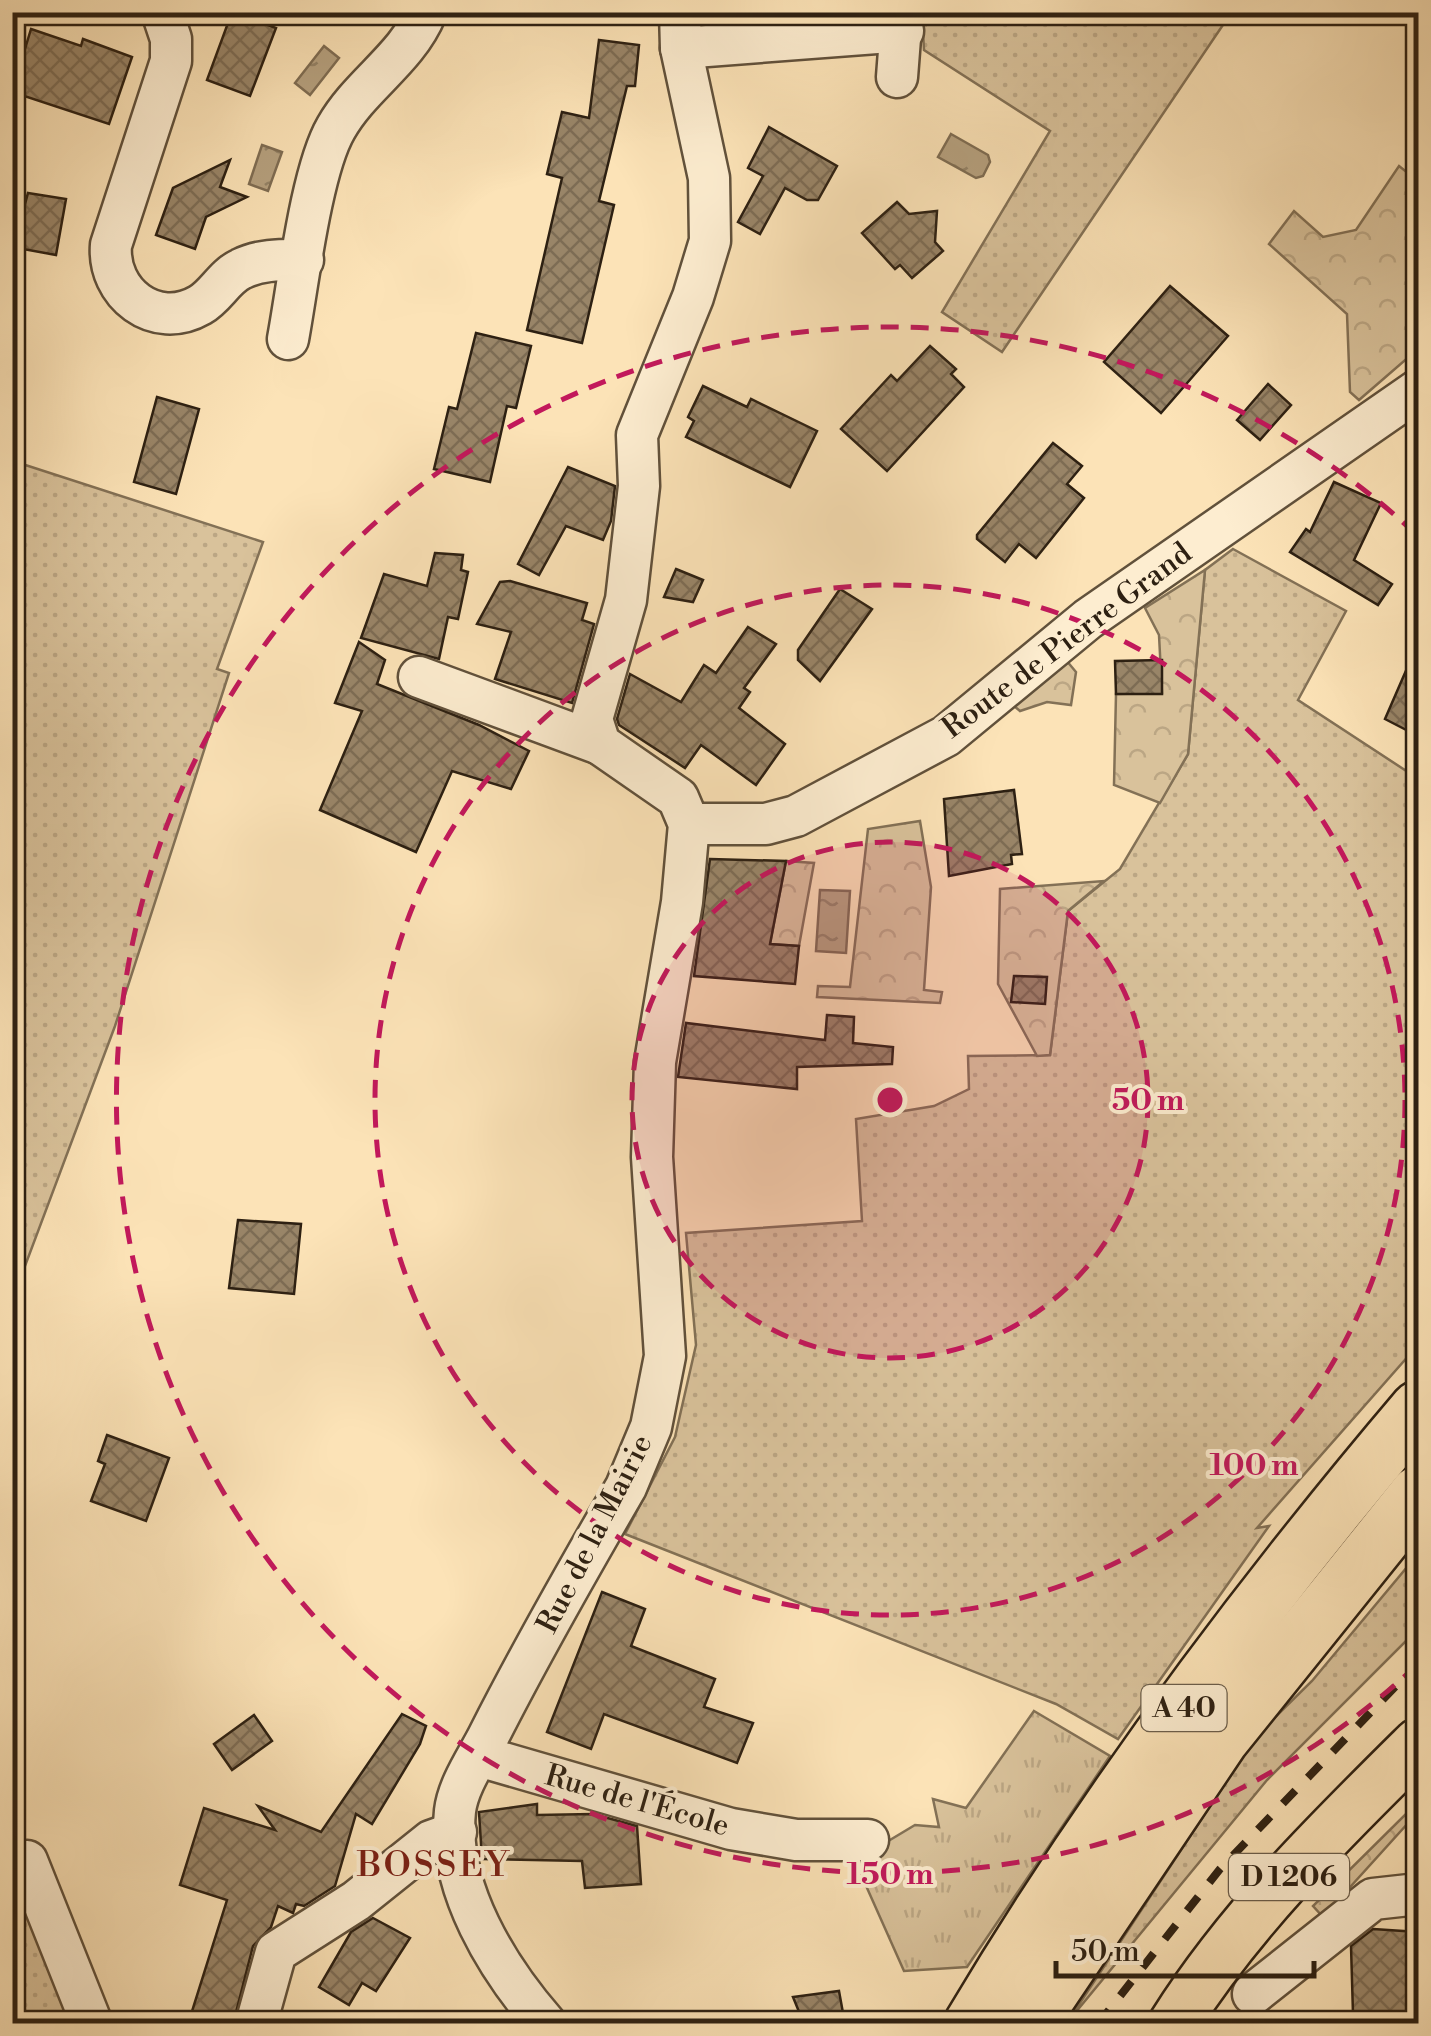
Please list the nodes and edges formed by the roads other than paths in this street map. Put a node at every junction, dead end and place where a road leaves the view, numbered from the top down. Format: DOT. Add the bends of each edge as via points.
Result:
graph roads {
  1 [pos="162,12"];
  2 [pos="426,12"];
  3 [pos="902,22"];
  4 [pos="681,30"];
  5 [pos="897,77"];
  6 [pos="303,260"];
  7 [pos="288,339"];
  8 [pos="1418,390"];
  9 [pos="419,677"];
  10 [pos="596,736"];
  11 [pos="689,824"];
  12 [pos="1418,1409"];
  13 [pos="1418,1494"];
  14 [pos="1418,1744"];
  15 [pos="478,1756"];
  16 [pos="456,1832"];
  17 [pos="868,1840"];
  18 [pos="26,1861"];
  19 [pos="1418,1894"];
  20 [pos="1254,1994"];
  21 [pos="92,2024"];
  22 [pos="256,2024"];
  23 [pos="546,2024"];
  24 [pos="972,2024"];
  25 [pos="1029,2024"];
  26 [pos="1174,2024"];
  1 -- 6 [label="street" via="171,61 111,245 121,288 150,310 186,311 240,269"];
  2 -- 6 [label="street" via="408,47 332,134"];
  3 -- 4 [label="street"];
  3 -- 5 [label="street"];
  4 -- 10 [label="street" via="708,178 710,241 637,435 626,600"];
  6 -- 7 [label="street"];
  8 -- 11 [label="street, Route de Pierre Grand" via="1088,619 946,736 796,816 766,824"];
  9 -- 10 [label="street"];
  10 -- 11 [label="street" via="678,798"];
  11 -- 15 [label="street, Rue de la Mairie" via="655,1062 652,1157 666,1326 658,1402 626,1487"];
  12 -- 24 [label="highway, A 40" via="1233,1639 1072,1865"];
  13 -- 25 [label="highway, A 40" via="1221,1740"];
  14 -- 26 [label="main road, D 1206" via="1292,1874 1219,1958"];
  15 -- 16 [label="street, Rue de la Mairie" via="459,1796"];
  15 -- 17 [label="street, Rue de l'École" via="731,1829 796,1840"];
  16 -- 22 [label="street" via="431,1841 356,1901 276,1952"];
  16 -- 23 [label="street, Rue de la Mairie" via="469,1900 520,1993"];
  18 -- 21 [label="street"];
  19 -- 20 [label="street" via="1372,1899"];
}
